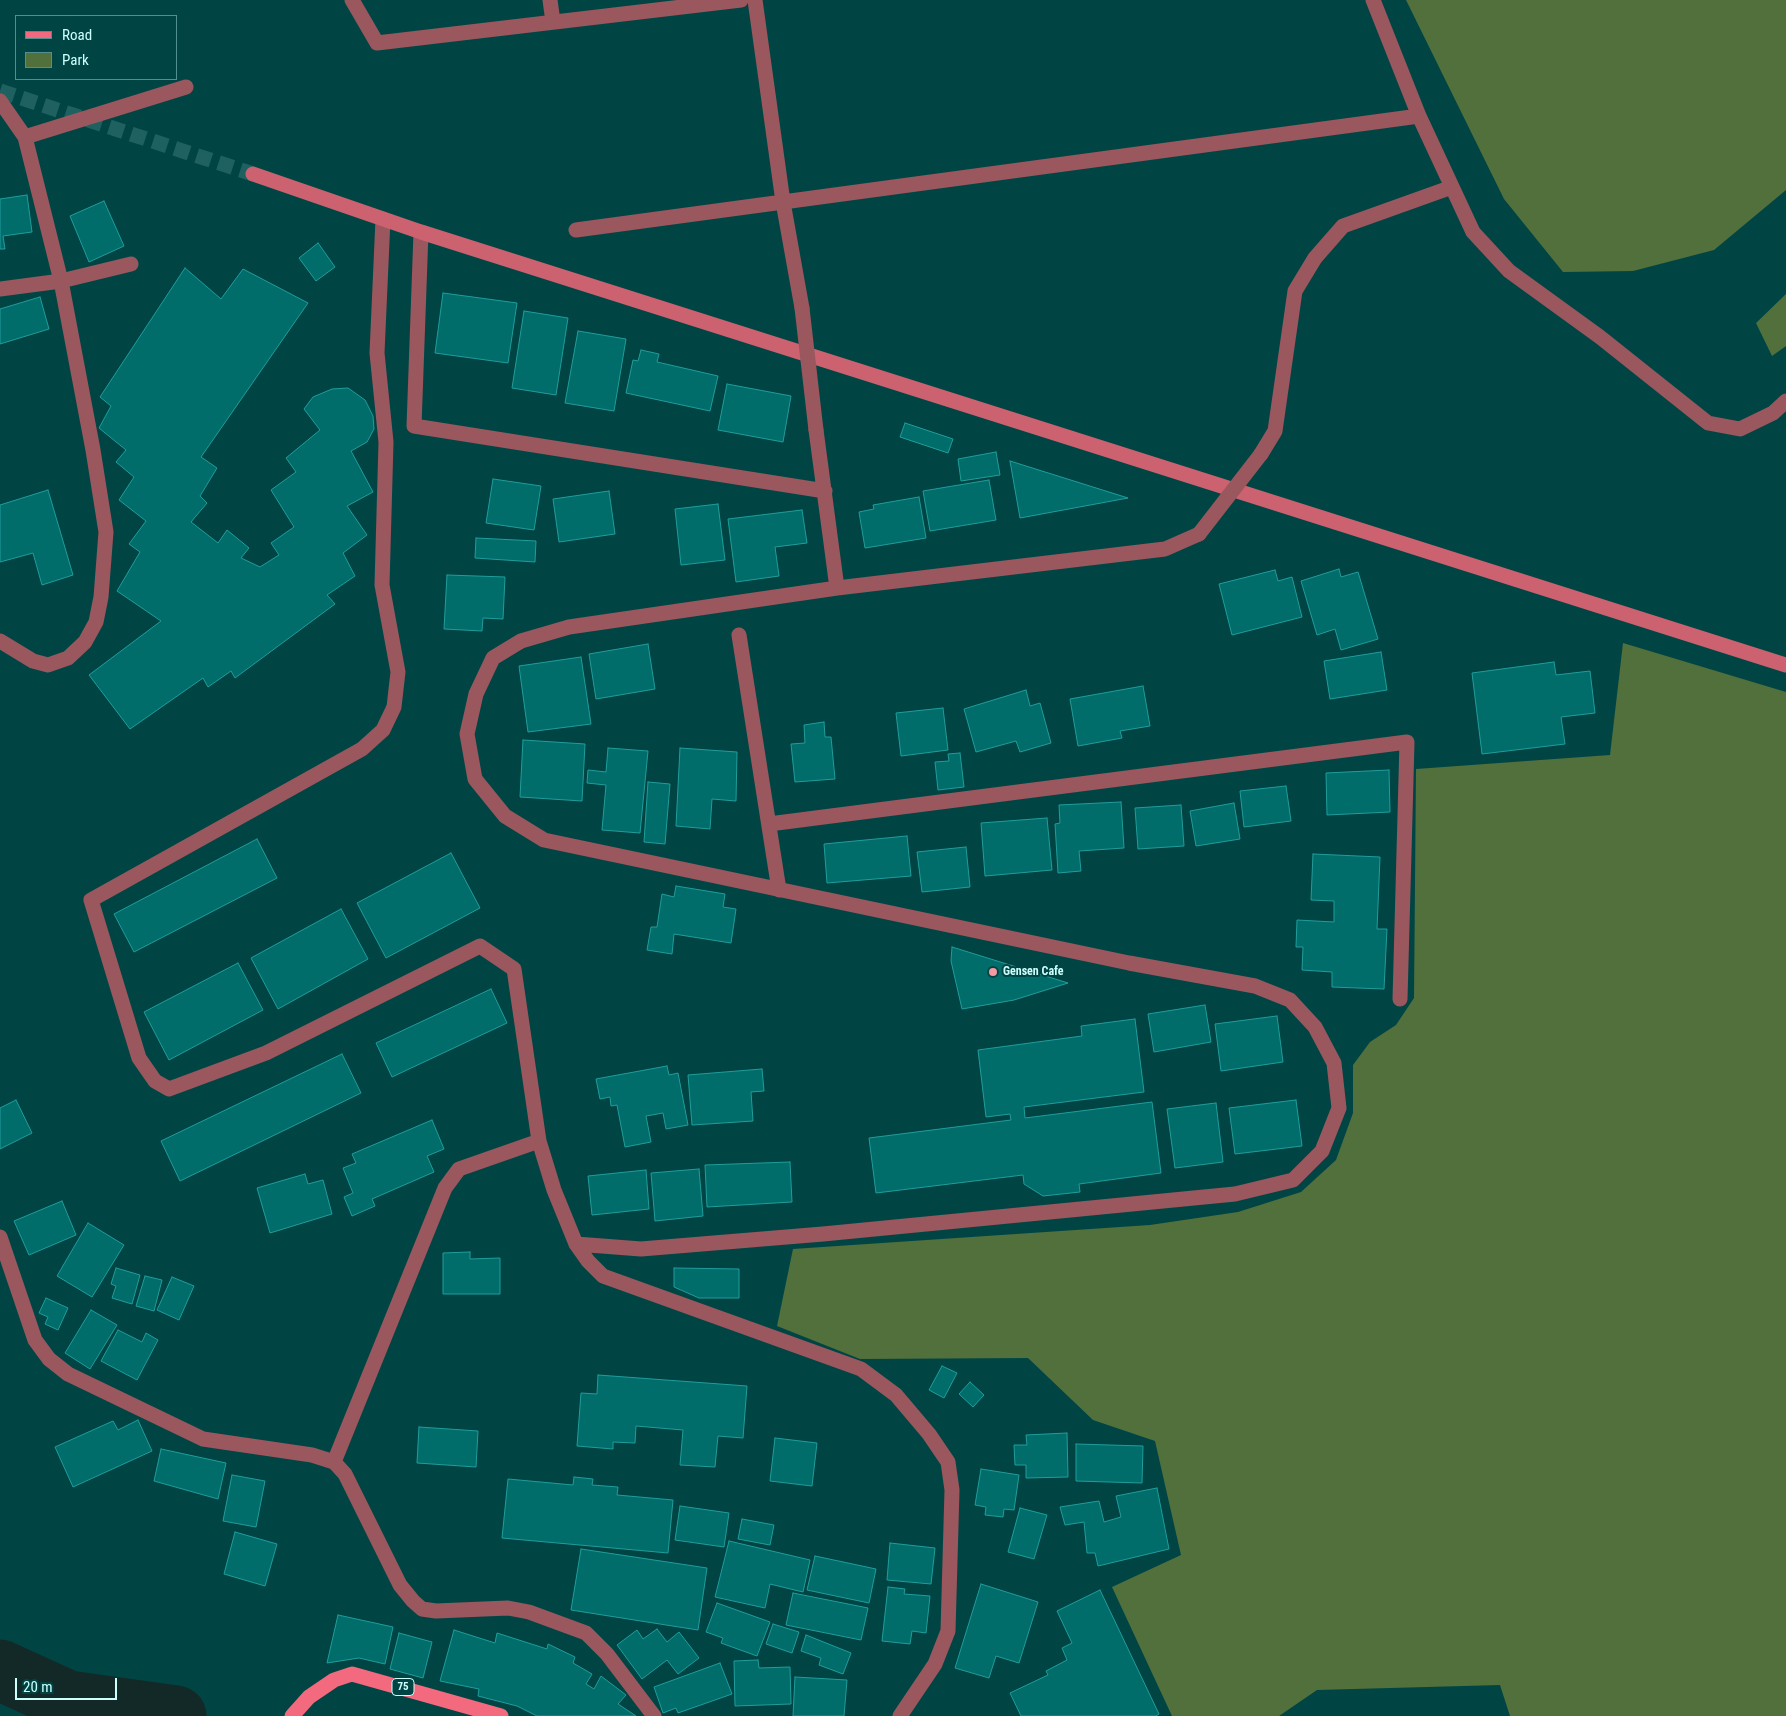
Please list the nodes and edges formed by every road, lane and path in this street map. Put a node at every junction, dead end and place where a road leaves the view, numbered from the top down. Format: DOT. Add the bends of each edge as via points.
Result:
graph roads {
  1 [pos="352,0"];
  2 [pos="550,0"];
  3 [pos="741,0"];
  4 [pos="755,0"];
  5 [pos="1373,0"];
  6 [pos="553,22"];
  7 [pos="186,87"];
  8 [pos="0,101"];
  9 [pos="1419,116"];
  10 [pos="25,137"];
  11 [pos="254,174"];
  12 [pos="1452,186"];
  13 [pos="782,202"];
  14 [pos="383,219"];
  15 [pos="576,230"];
  16 [pos="421,232"];
  17 [pos="130,264"];
  18 [pos="60,281"];
  19 [pos="0,289"];
  20 [pos="1786,401"];
  21 [pos="824,491"];
  22 [pos="837,588"];
  23 [pos="739,635"];
  24 [pos="0,641"];
  25 [pos="1786,665"];
  26 [pos="769,824"];
  27 [pos="779,890"];
  28 [pos="1400,999"];
  29 [pos="539,1142"];
  30 [pos="0,1237"];
  31 [pos="576,1244"];
  32 [pos="334,1462"];
  33 [pos="292,1716"];
  34 [pos="501,1716"];
  35 [pos="654,1716"];
  36 [pos="900,1716"];
  1 -- 6 [label="street" via="377,43"];
  2 -- 6 [label="street"];
  3 -- 6 [label="street"];
  4 -- 13 [label="street"];
  5 -- 9 [label="street"];
  7 -- 10 [label="street"];
  8 -- 10 [label="street"];
  9 -- 12 [label="street"];
  9 -- 13 [label="street"];
  10 -- 18 [label="street"];
  11 -- 14 [label="street"];
  12 -- 20 [label="street" via="1473,232 1509,271 1600,337 1708,423 1740,429 1773,414"];
  12 -- 22 [label="street, bridge" via="1343,226 1315,258 1295,291 1275,431 1199,534 1165,549"];
  13 -- 15 [label="street"];
  13 -- 21 [label="street, bridge" via="802,308"];
  14 -- 16 [label="street"];
  14 -- 29 [label="street" via="377,353 386,442 382,586 398,672 394,706 383,730 362,749 91,900 139,1058 155,1081 169,1089 266,1053 480,946 514,969"];
  16 -- 21 [label="street" via="414,426"];
  16 -- 25 [label="street"];
  17 -- 18 [label="street"];
  18 -- 19 [label="street"];
  18 -- 24 [label="street" via="106,532 101,597 96,622 85,642 68,658 48,665 33,661"];
  21 -- 22 [label="street"];
  22 -- 27 [label="street" via="569,627 521,641 493,658 476,694 467,734 475,779 505,816 544,840"];
  23 -- 26 [label="street"];
  26 -- 27 [label="street"];
  26 -- 28 [label="street" via="1408,742"];
  27 -- 31 [label="street" via="1120,962 1254,986 1290,1000 1315,1027 1334,1063 1339,1108 1322,1151 1293,1180 1235,1194 641,1249"];
  29 -- 31 [label="street"];
  29 -- 32 [label="street" via="459,1168 444,1188"];
  30 -- 32 [label="street" via="36,1340 49,1359 68,1374 202,1438 312,1455"];
  31 -- 36 [label="street" via="603,1276 861,1369 896,1395 939,1448 948,1462 952,1490 948,1631 934,1664"];
  32 -- 35 [label="street" via="345,1474 400,1585 422,1609 508,1608 529,1612 586,1633 607,1654"];
  33 -- 34 [label="main road, 75" via="309,1697 334,1680 352,1674"];
}
